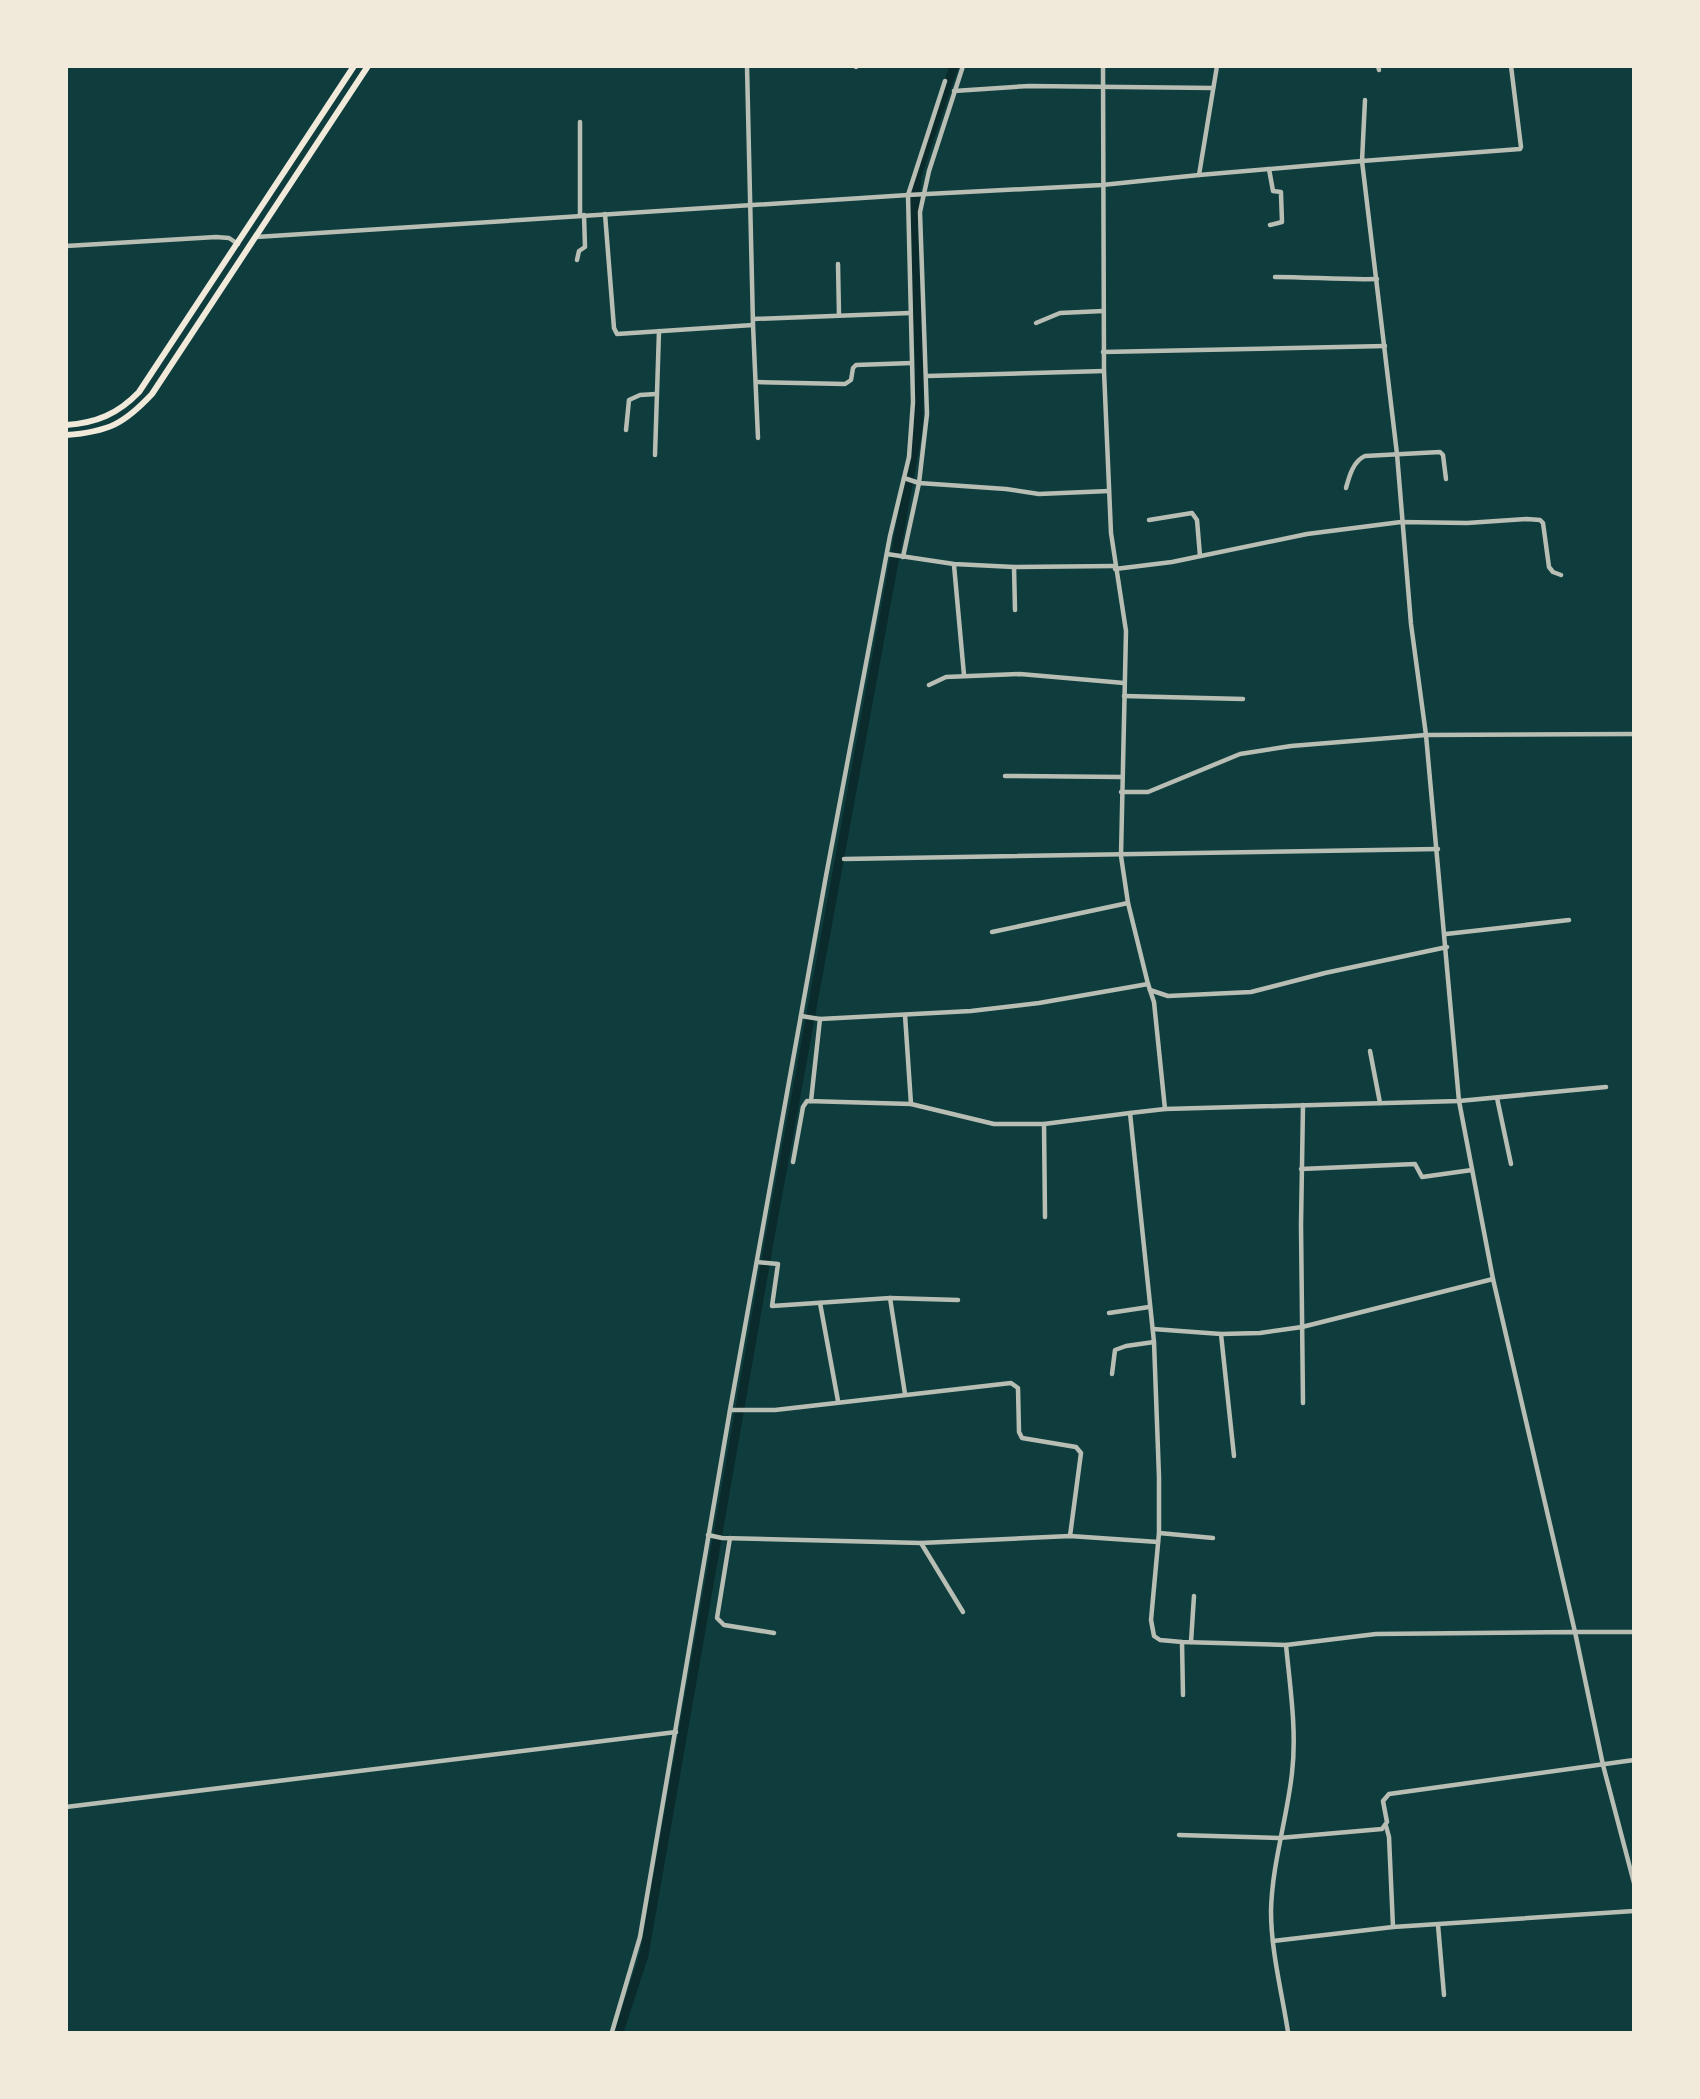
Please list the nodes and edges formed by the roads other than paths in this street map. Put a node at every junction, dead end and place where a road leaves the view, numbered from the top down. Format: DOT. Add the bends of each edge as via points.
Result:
graph roads {
  1 [pos="354,66"];
  2 [pos="368,66"];
  3 [pos="747,66"];
  4 [pos="963,66"];
  5 [pos="1104,66"];
  6 [pos="1217,66"];
  7 [pos="1511,66"];
  8 [pos="945,81"];
  9 [pos="1104,86"];
  10 [pos="1213,88"];
  11 [pos="954,91"];
  12 [pos="1365,100"];
  13 [pos="323,114"];
  14 [pos="333,119"];
  15 [pos="580,122"];
  16 [pos="1362,161"];
  17 [pos="1269,169"];
  18 [pos="1199,175"];
  19 [pos="1102,185"];
  20 [pos="910,195"];
  21 [pos="922,195"];
  22 [pos="750,205"];
  23 [pos="604,214"];
  24 [pos="582,215"];
  25 [pos="1270,225"];
  26 [pos="256,237"];
  27 [pos="238,244"];
  28 [pos="66,246"];
  29 [pos="577,260"];
  30 [pos="838,264"];
  31 [pos="1276,277"];
  32 [pos="1377,279"];
  33 [pos="1103,311"];
  34 [pos="910,313"];
  35 [pos="839,315"];
  36 [pos="753,322"];
  37 [pos="1036,323"];
  38 [pos="659,331"];
  39 [pos="1385,346"];
  40 [pos="1103,352"];
  41 [pos="912,363"];
  42 [pos="1104,371"];
  43 [pos="927,376"];
  44 [pos="756,382"];
  45 [pos="656,394"];
  46 [pos="66,425"];
  47 [pos="626,430"];
  48 [pos="66,435"];
  49 [pos="758,438"];
  50 [pos="655,454"];
  51 [pos="1397,454"];
  52 [pos="905,478"];
  53 [pos="1446,479"];
  54 [pos="917,482"];
  55 [pos="1346,488"];
  56 [pos="1109,491"];
  57 [pos="1149,520"];
  58 [pos="1401,522"];
  59 [pos="888,555"];
  60 [pos="1200,556"];
  61 [pos="901,557"];
  62 [pos="954,565"];
  63 [pos="1014,567"];
  64 [pos="1115,567"];
  65 [pos="1561,575"];
  66 [pos="1015,610"];
  67 [pos="964,675"];
  68 [pos="1124,683"];
  69 [pos="929,685"];
  70 [pos="1124,696"];
  71 [pos="1243,699"];
  72 [pos="1633,734"];
  73 [pos="1426,735"];
  74 [pos="1005,776"];
  75 [pos="1121,777"];
  76 [pos="1121,792"];
  77 [pos="1438,849"];
  78 [pos="1121,856"];
  79 [pos="844,859"];
  80 [pos="1128,902"];
  81 [pos="1569,920"];
  82 [pos="992,932"];
  83 [pos="1446,934"];
  84 [pos="1447,947"];
  85 [pos="1148,984"];
  86 [pos="1150,990"];
  87 [pos="1168,996"];
  88 [pos="1154,1002"];
  89 [pos="905,1015"];
  90 [pos="802,1016"];
  91 [pos="818,1019"];
  92 [pos="1370,1051"];
  93 [pos="1606,1087"];
  94 [pos="1497,1098"];
  95 [pos="811,1101"];
  96 [pos="1459,1101"];
  97 [pos="1380,1103"];
  98 [pos="911,1104"];
  99 [pos="1303,1105"];
  100 [pos="1165,1110"];
  101 [pos="1130,1113"];
  102 [pos="1044,1124"];
  103 [pos="793,1162"];
  104 [pos="1511,1164"];
  105 [pos="1301,1169"];
  106 [pos="1472,1170"];
  107 [pos="1045,1217"];
  108 [pos="760,1262"];
  109 [pos="1493,1279"];
  110 [pos="890,1298"];
  111 [pos="958,1300"];
  112 [pos="820,1303"];
  113 [pos="1149,1307"];
  114 [pos="1109,1313"];
  115 [pos="1302,1327"];
  116 [pos="1153,1329"];
  117 [pos="1221,1334"];
  118 [pos="1154,1342"];
  119 [pos="1112,1374"];
  120 [pos="905,1394"];
  121 [pos="838,1401"];
  122 [pos="1303,1403"];
  123 [pos="732,1411"];
  124 [pos="1234,1456"];
  125 [pos="1159,1533"];
  126 [pos="710,1535"];
  127 [pos="1070,1536"];
  128 [pos="730,1538"];
  129 [pos="1213,1538"];
  130 [pos="1158,1542"];
  131 [pos="921,1543"];
  132 [pos="1194,1596"];
  133 [pos="963,1612"];
  134 [pos="1576,1632"];
  135 [pos="1633,1632"];
  136 [pos="774,1633"];
  137 [pos="1182,1642"];
  138 [pos="1191,1642"];
  139 [pos="1286,1645"];
  140 [pos="1183,1695"];
  141 [pos="676,1732"];
  142 [pos="1633,1760"];
  143 [pos="1603,1765"];
  144 [pos="66,1807"];
  145 [pos="1386,1825"];
  146 [pos="1179,1835"];
  147 [pos="1279,1838"];
  148 [pos="1633,1883"];
  149 [pos="1633,1911"];
  150 [pos="1438,1925"];
  151 [pos="1393,1927"];
  152 [pos="1273,1941"];
  153 [pos="1444,1995"];
  154 [pos="612,2032"];
  155 [pos="1288,2032"];
  1 -- 13 [label="main road"];
  2 -- 14 [label="main road"];
  3 -- 22 [label="street"];
  4 -- 11 [label="street"];
  5 -- 9 [label="street"];
  6 -- 10 [label="street"];
  7 -- 16 [label="street" via="1520,149"];
  8 -- 20 [label="street"];
  9 -- 10 [label="street"];
  9 -- 11 [label="street"];
  9 -- 19 [label="street"];
  10 -- 18 [label="street"];
  11 -- 21 [label="street"];
  12 -- 16 [label="street"];
  13 -- 14 [label="main road"];
  13 -- 27 [label="main road"];
  14 -- 26 [label="main road"];
  15 -- 24 [label="street"];
  16 -- 17 [label="street"];
  16 -- 32 [label="street"];
  17 -- 18 [label="street"];
  17 -- 25 [label="street" via="1273,191 1281,192 1282,222"];
  18 -- 19 [label="street"];
  19 -- 21 [label="street"];
  19 -- 33 [label="street"];
  20 -- 21 [label="street"];
  20 -- 22 [label="street"];
  20 -- 34 [label="street"];
  21 -- 43 [label="street"];
  22 -- 23 [label="street"];
  22 -- 36 [label="street"];
  23 -- 24 [label="street"];
  23 -- 38 [label="street" via="615,332"];
  24 -- 26 [label="street"];
  24 -- 29 [label="street" via="585,247"];
  26 -- 48 [label="main road" via="152,394 133,415 116,425"];
  27 -- 28 [label="street" via="216,237"];
  27 -- 46 [label="main road" via="125,407 93,421"];
  30 -- 35 [label="street"];
  31 -- 32 [label="street"];
  32 -- 39 [label="street"];
  33 -- 37 [label="street" via="1060,313"];
  33 -- 40 [label="street"];
  34 -- 35 [label="street"];
  34 -- 41 [label="street"];
  35 -- 36 [label="street"];
  36 -- 38 [label="street"];
  36 -- 44 [label="street"];
  38 -- 45 [label="street"];
  39 -- 40 [label="street"];
  39 -- 51 [label="street"];
  40 -- 42 [label="street"];
  41 -- 44 [label="street" via="856,365 845,384"];
  41 -- 52 [label="street" via="912,434"];
  42 -- 43 [label="street"];
  42 -- 56 [label="street"];
  43 -- 54 [label="street" via="926,432"];
  44 -- 49 [label="street"];
  45 -- 47 [label="street" via="629,400"];
  45 -- 50 [label="street"];
  51 -- 53 [label="street" via="1440,452"];
  51 -- 55 [label="street" via="1360,458"];
  51 -- 58 [label="street"];
  52 -- 54 [label="street"];
  52 -- 59 [label="street"];
  54 -- 56 [label="street" via="1039,494"];
  54 -- 61 [label="street"];
  56 -- 64 [label="street"];
  57 -- 60 [label="street" via="1192,513 1197,520"];
  58 -- 60 [label="street" via="1307,534"];
  58 -- 65 [label="street" via="1540,520 1549,567"];
  58 -- 73 [label="street"];
  59 -- 61 [label="street"];
  59 -- 90 [label="street"];
  60 -- 64 [label="street"];
  61 -- 62 [label="street"];
  62 -- 63 [label="street"];
  62 -- 67 [label="street"];
  63 -- 64 [label="street"];
  63 -- 66 [label="street"];
  64 -- 68 [label="street" via="1126,631"];
  67 -- 68 [label="street" via="1041,675"];
  67 -- 69 [label="street"];
  68 -- 70 [label="street"];
  70 -- 71 [label="street"];
  70 -- 75 [label="street"];
  72 -- 73 [label="street"];
  73 -- 76 [label="street" via="1240,754 1159,789"];
  73 -- 77 [label="street"];
  74 -- 75 [label="street"];
  75 -- 76 [label="street"];
  76 -- 78 [label="street"];
  77 -- 78 [label="street"];
  77 -- 83 [label="street"];
  78 -- 79 [label="street"];
  78 -- 80 [label="street"];
  80 -- 82 [label="street"];
  80 -- 85 [label="street"];
  81 -- 83 [label="street"];
  83 -- 84 [label="street"];
  84 -- 87 [label="street" via="1251,992"];
  84 -- 96 [label="street"];
  85 -- 86 [label="street"];
  85 -- 89 [label="street" via="1039,1003"];
  86 -- 87 [label="street"];
  86 -- 88 [label="street"];
  87 -- 88 [label="street"];
  88 -- 100 [label="street"];
  89 -- 91 [label="street"];
  89 -- 98 [label="street"];
  90 -- 91 [label="street"];
  90 -- 108 [label="street"];
  91 -- 95 [label="street"];
  92 -- 97 [label="street"];
  93 -- 94 [label="street"];
  94 -- 96 [label="street"];
  94 -- 104 [label="street"];
  95 -- 98 [label="street"];
  95 -- 103 [label="street" via="803,1107"];
  96 -- 97 [label="street"];
  96 -- 106 [label="street"];
  97 -- 99 [label="street"];
  98 -- 102 [label="street" via="994,1124"];
  99 -- 100 [label="street"];
  99 -- 105 [label="street"];
  100 -- 101 [label="street"];
  101 -- 102 [label="street"];
  101 -- 113 [label="street"];
  102 -- 107 [label="street"];
  105 -- 106 [label="street" via="1415,1164 1422,1177"];
  105 -- 115 [label="street"];
  106 -- 109 [label="street"];
  108 -- 112 [label="street" via="777,1263 771,1306"];
  108 -- 123 [label="street"];
  109 -- 115 [label="street"];
  109 -- 134 [label="street"];
  110 -- 111 [label="street"];
  110 -- 112 [label="street"];
  110 -- 120 [label="street"];
  112 -- 121 [label="street"];
  113 -- 114 [label="street"];
  113 -- 116 [label="street"];
  115 -- 117 [label="street"];
  115 -- 122 [label="street"];
  116 -- 117 [label="street"];
  116 -- 118 [label="street"];
  117 -- 124 [label="street"];
  118 -- 119 [label="street" via="1115,1350"];
  118 -- 125 [label="street"];
  120 -- 121 [label="street"];
  120 -- 127 [label="street" via="1015,1384 1022,1438 1076,1447 1081,1453"];
  121 -- 123 [label="street"];
  123 -- 126 [label="street"];
  125 -- 129 [label="street"];
  125 -- 130 [label="street"];
  126 -- 128 [label="street"];
  126 -- 141 [label="street"];
  127 -- 130 [label="street"];
  127 -- 131 [label="street"];
  128 -- 131 [label="street"];
  128 -- 136 [label="street" via="717,1618 724,1625"];
  130 -- 137 [label="street" via="1152,1632 1160,1640"];
  131 -- 133 [label="street"];
  132 -- 138 [label="street"];
  134 -- 135 [label="street"];
  134 -- 139 [label="street" via="1376,1634"];
  134 -- 143 [label="street"];
  137 -- 138 [label="street"];
  137 -- 140 [label="street"];
  138 -- 139 [label="street"];
  139 -- 147 [label="street" via="1294,1741"];
  141 -- 144 [label="street"];
  141 -- 154 [label="street" via="640,1937"];
  142 -- 143 [label="street"];
  143 -- 145 [label="street" via="1388,1794 1382,1801"];
  143 -- 148 [label="street"];
  145 -- 147 [label="street"];
  145 -- 151 [label="street"];
  146 -- 147 [label="street"];
  147 -- 152 [label="street" via="1271,1906"];
  149 -- 150 [label="street"];
  150 -- 151 [label="street"];
  150 -- 153 [label="street"];
  151 -- 152 [label="street"];
  152 -- 155 [label="street"];
}
